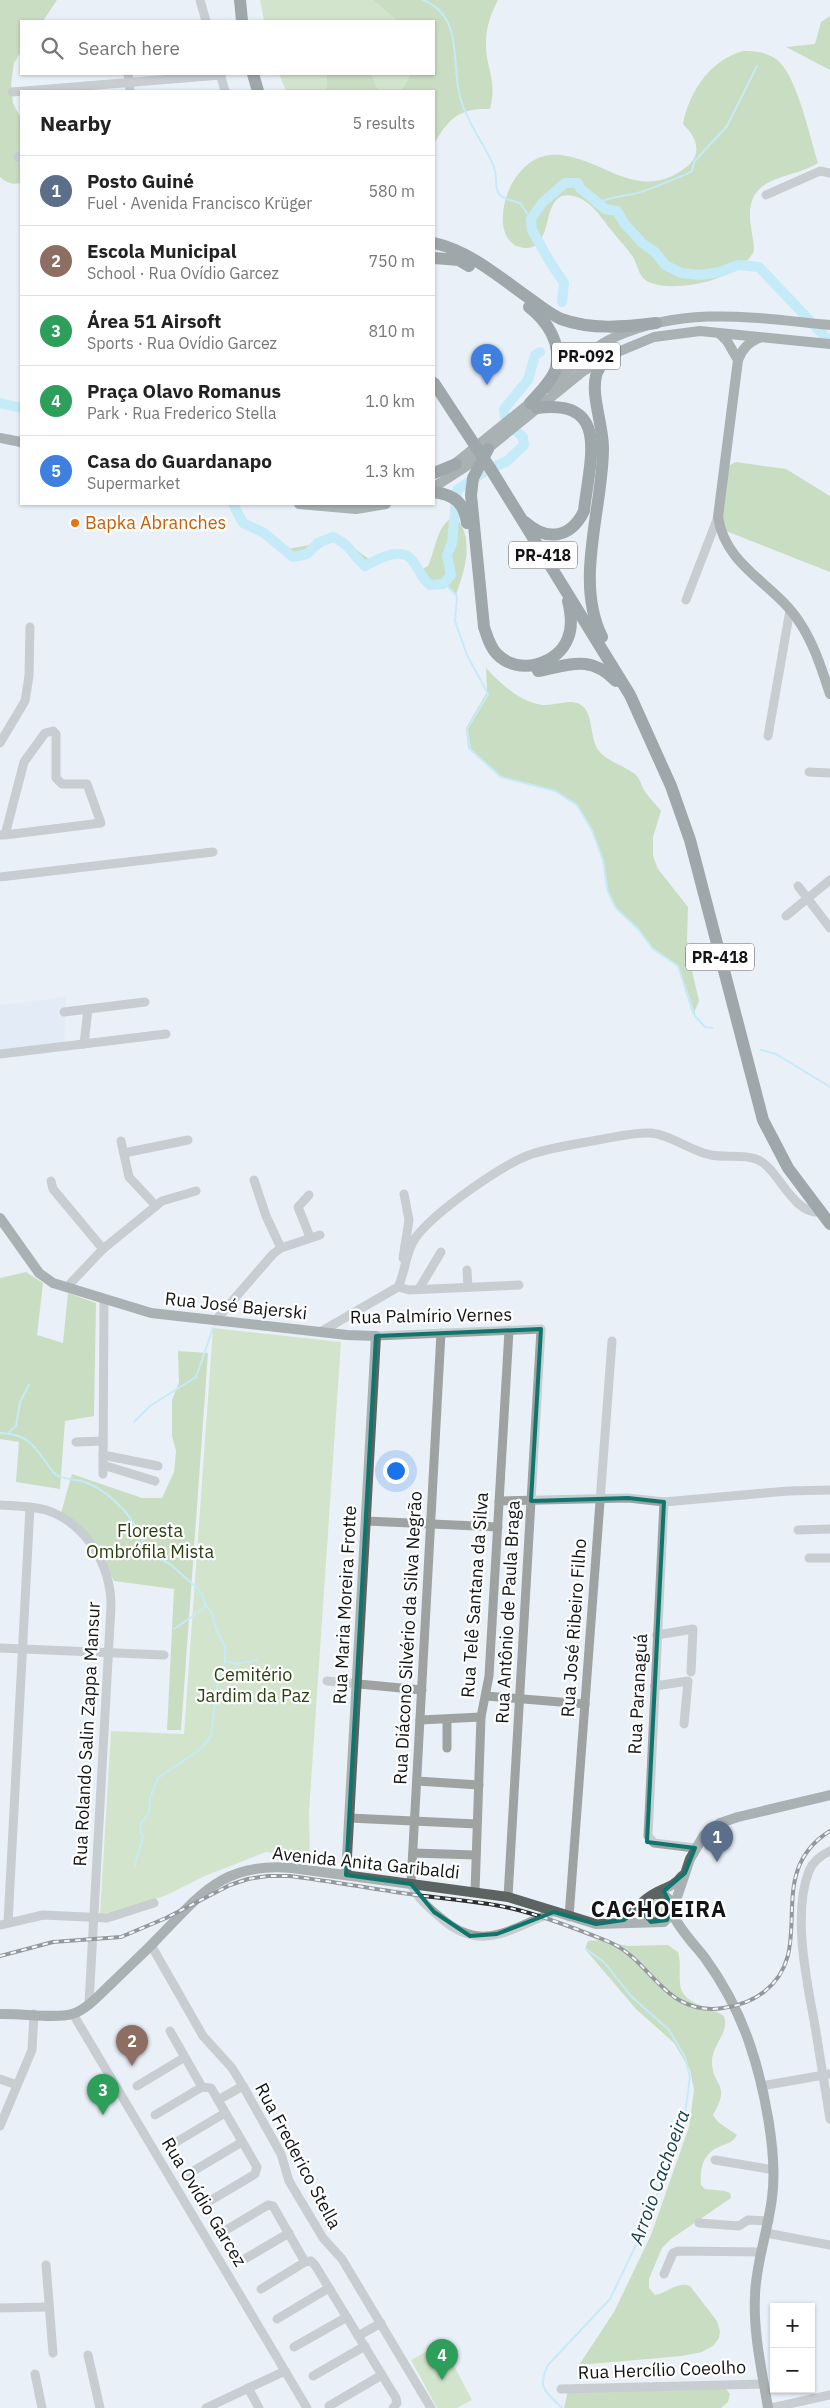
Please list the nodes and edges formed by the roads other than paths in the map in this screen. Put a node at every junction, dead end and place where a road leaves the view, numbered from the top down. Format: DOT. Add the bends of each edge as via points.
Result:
graph roads {
  1 [pos="200,0"];
  2 [pos="240,0"];
  3 [pos="206,20"];
  4 [pos="242,20"];
  5 [pos="214,75"];
  6 [pos="221,75"];
  7 [pos="253,75"];
  8 [pos="129,87"];
  9 [pos="59,90"];
  10 [pos="225,90"];
  11 [pos="258,90"];
  12 [pos="12,92"];
  13 [pos="20,92"];
  14 [pos="830,173"];
  15 [pos="766,195"];
  16 [pos="435,243"];
  17 [pos="435,258"];
  18 [pos="656,323"];
  19 [pos="830,325"];
  20 [pos="719,333"];
  21 [pos="760,338"];
  22 [pos="830,344"];
  23 [pos="608,356"];
  24 [pos="738,360"];
  25 [pos="435,385"];
  26 [pos="435,392"];
  27 [pos="445,400"];
  28 [pos="531,407"];
  29 [pos="504,429"];
  30 [pos="0,438"];
  31 [pos="20,442"];
  32 [pos="488,449"];
  33 [pos="456,464"];
  34 [pos="435,473"];
  35 [pos="435,478"];
  36 [pos="435,486"];
  37 [pos="435,492"];
  38 [pos="310,505"];
  39 [pos="380,505"];
  40 [pos="718,516"];
  41 [pos="520,517"];
  42 [pos="566,593"];
  43 [pos="686,600"];
  44 [pos="790,610"];
  45 [pos="30,627"];
  46 [pos="827,674"];
  47 [pos="830,694"];
  48 [pos="630,695"];
  49 [pos="768,736"];
  50 [pos="0,743"];
  51 [pos="809,772"];
  52 [pos="830,773"];
  53 [pos="2,835"];
  54 [pos="212,852"];
  55 [pos="0,877"];
  56 [pos="830,880"];
  57 [pos="798,886"];
  58 [pos="808,899"];
  59 [pos="786,916"];
  60 [pos="830,928"];
  61 [pos="145,1002"];
  62 [pos="88,1010"];
  63 [pos="64,1012"];
  64 [pos="166,1034"];
  65 [pos="84,1044"];
  66 [pos="0,1054"];
  67 [pos="188,1140"];
  68 [pos="121,1141"];
  69 [pos="124,1153"];
  70 [pos="254,1180"];
  71 [pos="51,1181"];
  72 [pos="196,1191"];
  73 [pos="404,1194"];
  74 [pos="308,1195"];
  75 [pos="156,1206"];
  76 [pos="821,1212"];
  77 [pos="0,1218"];
  78 [pos="830,1224"];
  79 [pos="320,1235"];
  80 [pos="310,1237"];
  81 [pos="281,1248"];
  82 [pos="104,1249"];
  83 [pos="441,1252"];
  84 [pos="467,1270"];
  85 [pos="404,1273"];
  86 [pos="519,1285"];
  87 [pos="67,1287"];
  88 [pos="398,1287"];
  89 [pos="468,1287"];
  90 [pos="419,1289"];
  91 [pos="104,1299"];
  92 [pos="215,1321"];
  93 [pos="541,1329"];
  94 [pos="509,1330"];
  95 [pos="322,1332"];
  96 [pos="441,1334"];
  97 [pos="376,1336"];
  98 [pos="612,1341"];
  99 [pos="103,1441"];
  100 [pos="76,1442"];
  101 [pos="103,1455"];
  102 [pos="158,1466"];
  103 [pos="155,1481"];
  104 [pos="830,1490"];
  105 [pos="600,1498"];
  106 [pos="499,1501"];
  107 [pos="531,1501"];
  108 [pos="664,1502"];
  109 [pos="0,1505"];
  110 [pos="30,1507"];
  111 [pos="366,1521"];
  112 [pos="431,1524"];
  113 [pos="498,1527"];
  114 [pos="830,1529"];
  115 [pos="798,1530"];
  116 [pos="809,1558"];
  117 [pos="830,1558"];
  118 [pos="657,1635"];
  119 [pos="0,1648"];
  120 [pos="23,1649"];
  121 [pos="109,1653"];
  122 [pos="164,1655"];
  123 [pos="691,1672"];
  124 [pos="327,1681"];
  125 [pos="357,1684"];
  126 [pos="655,1686"];
  127 [pos="422,1690"];
  128 [pos="486,1696"];
  129 [pos="520,1699"];
  130 [pos="585,1704"];
  131 [pos="481,1716"];
  132 [pos="420,1720"];
  133 [pos="447,1720"];
  134 [pos="684,1724"];
  135 [pos="447,1748"];
  136 [pos="417,1781"];
  137 [pos="479,1785"];
  138 [pos="830,1795"];
  139 [pos="349,1818"];
  140 [pos="414,1822"];
  141 [pos="478,1824"];
  142 [pos="694,1848"];
  143 [pos="830,1851"];
  144 [pos="413,1853"];
  145 [pos="476,1855"];
  146 [pos="684,1873"];
  147 [pos="346,1875"];
  148 [pos="411,1884"];
  149 [pos="475,1892"];
  150 [pos="656,1894"];
  151 [pos="508,1897"];
  152 [pos="154,1903"];
  153 [pos="644,1903"];
  154 [pos="554,1912"];
  155 [pos="672,1912"];
  156 [pos="569,1917"];
  157 [pos="94,1918"];
  158 [pos="656,1923"];
  159 [pos="4,1924"];
  160 [pos="617,1924"];
  161 [pos="685,1935"];
  162 [pos="151,1945"];
  163 [pos="89,2003"];
  164 [pos="0,2014"];
  165 [pos="34,2014"];
  166 [pos="73,2014"];
  167 [pos="170,2031"];
  168 [pos="185,2058"];
  169 [pos="826,2075"];
  170 [pos="0,2079"];
  171 [pos="17,2085"];
  172 [pos="137,2086"];
  173 [pos="243,2086"];
  174 [pos="761,2086"];
  175 [pos="202,2087"];
  176 [pos="218,2100"];
  177 [pos="225,2113"];
  178 [pos="155,2115"];
  179 [pos="830,2119"];
  180 [pos="0,2126"];
  181 [pos="242,2142"];
  182 [pos="173,2144"];
  183 [pos="715,2160"];
  184 [pos="774,2170"];
  185 [pos="190,2173"];
  186 [pos="208,2202"];
  187 [pos="768,2221"];
  188 [pos="699,2223"];
  189 [pos="226,2230"];
  190 [pos="289,2233"];
  191 [pos="766,2233"];
  192 [pos="830,2245"];
  193 [pos="761,2252"];
  194 [pos="243,2260"];
  195 [pos="305,2262"];
  196 [pos="46,2265"];
  197 [pos="664,2274"];
  198 [pos="329,2288"];
  199 [pos="261,2289"];
  200 [pos="49,2307"];
  201 [pos="0,2308"];
  202 [pos="347,2317"];
  203 [pos="277,2319"];
  204 [pos="381,2323"];
  205 [pos="358,2336"];
  206 [pos="365,2346"];
  207 [pos="294,2347"];
  208 [pos="53,2353"];
  209 [pos="88,2355"];
  210 [pos="285,2371"];
  211 [pos="35,2374"];
  212 [pos="382,2375"];
  213 [pos="313,2376"];
  214 [pos="764,2384"];
  215 [pos="248,2388"];
  216 [pos="561,2389"];
  217 [pos="830,2395"];
  218 [pos="329,2406"];
  219 [pos="210,2407"];
  220 [pos="42,2408"];
  221 [pos="100,2408"];
  222 [pos="259,2408"];
  223 [pos="307,2408"];
  224 [pos="393,2408"];
  225 [pos="431,2408"];
  226 [pos="770,2408"];
  1 -- 3 [label="street"];
  2 -- 4 [label="highway"];
  5 -- 8 [label="street"];
  6 -- 10 [label="street"];
  7 -- 11 [label="highway"];
  8 -- 9 [label="street"];
  12 -- 13 [label="street"];
  14 -- 15 [label="street" via="820,171"];
  16 -- 18 [label="highway" via="458,250 560,318 582,325 617,327"];
  17 -- 28 [label="highway" via="458,260 486,275 542,318 552,332 556,368"];
  18 -- 19 [label="main road, PR-092" via="694,316"];
  18 -- 28 [label="main road, PR-092" via="614,338 592,351"];
  20 -- 21 [label="main road, PR-092"];
  20 -- 23 [label="main road, PR-092" via="654,337"];
  20 -- 24 [label="main road"];
  21 -- 22 [label="main road, PR-092"];
  21 -- 24 [label="main road" via="742,350"];
  23 -- 28 [label="main road, PR-092"];
  23 -- 48 [label="highway" via="596,374 594,387 603,450 590,594 595,623"];
  24 -- 40 [label="main road"];
  25 -- 27 [label="highway, PR-418"];
  26 -- 27 [label="highway"];
  27 -- 41 [label="highway, PR-418, bridge"];
  28 -- 29 [label="main road, PR-092"];
  28 -- 41 [label="highway" via="570,408 580,414 588,425 591,439 584,511 572,528 552,535 533,529"];
  29 -- 32 [label="main road, PR-092"];
  29 -- 33 [label="main road, PR-092"];
  30 -- 31 [label="main road"];
  32 -- 36 [label="main road, PR-092"];
  32 -- 42 [label="highway" via="473,478 472,495 484,627 498,655 510,663 524,666 548,661 557,654 568,640 571,627"];
  33 -- 34 [label="highway"];
  33 -- 35 [label="main road, PR-092"];
  37 -- 48 [label="highway" via="452,496 464,509 478,627 493,658 521,672 566,664 592,664 604,670"];
  38 -- 39 [label="main road" via="356,509"];
  40 -- 43 [label="street"];
  40 -- 44 [label="main road" via="727,546"];
  41 -- 42 [label="highway, PR-418"];
  42 -- 48 [label="highway, PR-418"];
  44 -- 46 [label="main road"];
  44 -- 49 [label="street"];
  45 -- 50 [label="street" via="25,701"];
  46 -- 47 [label="main road"];
  48 -- 76 [label="highway, PR-418" via="672,786 690,840 763,1120 783,1160"];
  51 -- 52 [label="street"];
  53 -- 53 [label="street" via="101,823 87,784 62,784 56,778 56,734 53,731 45,733 24,762"];
  54 -- 55 [label="street"];
  56 -- 58 [label="street"];
  57 -- 58 [label="street"];
  58 -- 59 [label="street"];
  58 -- 60 [label="street"];
  61 -- 62 [label="street"];
  62 -- 63 [label="street"];
  62 -- 65 [label="street"];
  64 -- 65 [label="street"];
  65 -- 66 [label="street"];
  67 -- 69 [label="street"];
  68 -- 69 [label="street"];
  69 -- 75 [label="street" via="129,1177"];
  70 -- 81 [label="street"];
  71 -- 82 [label="street" via="53,1189"];
  72 -- 75 [label="street"];
  73 -- 85 [label="street" via="409,1220 403,1254"];
  74 -- 80 [label="street" via="298,1207"];
  75 -- 82 [label="street"];
  76 -- 78 [label="highway, PR-418"];
  76 -- 85 [label="street" via="805,1208 786,1191 763,1162 707,1154 653,1133 630,1135 542,1152 514,1162 461,1196 422,1230 412,1244"];
  77 -- 87 [label="main road, Rua José Bajerski" via="39,1272"];
  79 -- 80 [label="street"];
  80 -- 81 [label="street"];
  81 -- 92 [label="street"];
  82 -- 87 [label="street"];
  83 -- 90 [label="street"];
  84 -- 89 [label="street"];
  85 -- 88 [label="street"];
  86 -- 89 [label="street"];
  87 -- 91 [label="main road, Rua José Bajerski"];
  88 -- 90 [label="street"];
  88 -- 95 [label="street, Rua José Bajerski"];
  89 -- 90 [label="street"];
  91 -- 92 [label="main road, Rua José Bajerski" via="151,1313"];
  91 -- 99 [label="street"];
  92 -- 95 [label="main road, Rua José Bajerski"];
  93 -- 94 [label="street, Rua Palmírio Vernes"];
  93 -- 107 [label="street, Rua Antônio de Paula Braga"];
  94 -- 96 [label="street, Rua Palmírio Vernes"];
  94 -- 106 [label="street, Rua Telê Santana da Silva"];
  95 -- 97 [label="main road, Rua Palmírio Vernes"];
  96 -- 97 [label="street, Rua Palmírio Vernes"];
  96 -- 112 [label="street, Rua Diácono Silvério da Silva Negrão"];
  97 -- 111 [label="main road, Rua Maria Moreira Frotte"];
  98 -- 105 [label="street, Rua José Ribeiro Filho"];
  99 -- 100 [label="street"];
  99 -- 101 [label="street"];
  101 -- 102 [label="street"];
  101 -- 103 [label="street" via="103,1470"];
  104 -- 108 [label="street"];
  105 -- 107 [label="street"];
  105 -- 108 [label="street"];
  105 -- 130 [label="street, Rua José Ribeiro Filho"];
  106 -- 107 [label="street"];
  106 -- 113 [label="street, Rua Telê Santana da Silva"];
  107 -- 129 [label="street, Rua Antônio de Paula Braga"];
  108 -- 118 [label="street, Rua Paranaguá"];
  109 -- 110 [label="street, Rua Rolando Salin Zappa Mansur"];
  110 -- 120 [label="street"];
  110 -- 121 [label="street, Rua Rolando Salin Zappa Mansur" via="56,1514 74,1526 89,1540 100,1558 108,1577 111,1597"];
  111 -- 112 [label="street"];
  111 -- 125 [label="main road, Rua Maria Moreira Frotte"];
  112 -- 113 [label="street"];
  112 -- 127 [label="street, Rua Diácono Silvério da Silva Negrão"];
  113 -- 128 [label="street, Rua Telê Santana da Silva"];
  114 -- 115 [label="street"];
  116 -- 117 [label="street"];
  118 -- 123 [label="street" via="693,1629"];
  118 -- 126 [label="street, Rua Paranaguá"];
  119 -- 120 [label="street"];
  120 -- 121 [label="street"];
  120 -- 159 [label="street"];
  121 -- 122 [label="street"];
  121 -- 157 [label="street, Rua Rolando Salin Zappa Mansur"];
  124 -- 125 [label="street"];
  125 -- 127 [label="street"];
  125 -- 139 [label="main road, Rua Maria Moreira Frotte"];
  126 -- 134 [label="street" via="688,1681"];
  126 -- 142 [label="street, Rua Paranaguá" via="648,1836 654,1842"];
  127 -- 132 [label="street, Rua Diácono Silvério da Silva Negrão"];
  128 -- 129 [label="street"];
  128 -- 131 [label="street, Rua Telê Santana da Silva"];
  129 -- 130 [label="street"];
  129 -- 151 [label="street, Rua Antônio de Paula Braga"];
  130 -- 156 [label="street, Rua José Ribeiro Filho"];
  131 -- 133 [label="street"];
  131 -- 137 [label="street, Rua Telê Santana da Silva"];
  132 -- 133 [label="street"];
  132 -- 136 [label="street, Rua Diácono Silvério da Silva Negrão"];
  133 -- 135 [label="street"];
  136 -- 137 [label="street"];
  136 -- 140 [label="street, Rua Diácono Silvério da Silva Negrão"];
  137 -- 141 [label="street, Rua Telê Santana da Silva"];
  138 -- 142 [label="main road" via="720,1824 704,1835"];
  139 -- 140 [label="street"];
  139 -- 147 [label="main road, Rua Maria Moreira Frotte"];
  140 -- 141 [label="street"];
  140 -- 144 [label="street, Rua Diácono Silvério da Silva Negrão"];
  141 -- 145 [label="street, Rua Telê Santana da Silva"];
  142 -- 146 [label="main road"];
  143 -- 169 [label="street" via="820,1856 809,1871 804,1895 803,1958"];
  144 -- 145 [label="street"];
  144 -- 148 [label="street, Rua Diácono Silvério da Silva Negrão"];
  145 -- 149 [label="street, Rua Telê Santana da Silva"];
  146 -- 150 [label="main road" via="673,1885"];
  146 -- 155 [label="main road"];
  147 -- 148 [label="main road, Avenida Anita Garibaldi"];
  147 -- 162 [label="main road, Avenida Anita Garibaldi" via="275,1867 236,1874 199,1894"];
  148 -- 149 [label="main road, Avenida Anita Garibaldi"];
  148 -- 154 [label="street" via="434,1912 458,1932 470,1936 498,1934"];
  149 -- 151 [label="main road, Avenida Anita Garibaldi"];
  150 -- 153 [label="main road"];
  150 -- 155 [label="main road" via="669,1899"];
  151 -- 154 [label="main road, Avenida Anita Garibaldi"];
  152 -- 157 [label="street" via="117,1916"];
  153 -- 158 [label="main road" via="645,1916"];
  153 -- 160 [label="main road"];
  154 -- 156 [label="main road, Avenida Anita Garibaldi"];
  155 -- 158 [label="main road" via="664,1922"];
  155 -- 161 [label="main road"];
  156 -- 160 [label="main road, Avenida Anita Garibaldi" via="596,1924"];
  157 -- 159 [label="street" via="43,1915"];
  157 -- 163 [label="street, Rua Rolando Salin Zappa Mansur"];
  158 -- 160 [label="main road, Avenida Anita Garibaldi"];
  158 -- 161 [label="main road"];
  161 -- 174 [label="main road" via="706,1960 733,2007 748,2039"];
  162 -- 163 [label="main road, Avenida Anita Garibaldi"];
  162 -- 173 [label="street, Rua Frederico Stella" via="203,2036 232,2068"];
  163 -- 166 [label="main road, Avenida Anita Garibaldi"];
  164 -- 165 [label="main road"];
  165 -- 166 [label="main road"];
  165 -- 171 [label="street" via="32,2050"];
  166 -- 210 [label="street, Rua Ovídio Garcez"];
  167 -- 168 [label="street"];
  168 -- 172 [label="street"];
  168 -- 175 [label="street"];
  169 -- 174 [label="street"];
  169 -- 179 [label="street"];
  170 -- 171 [label="street"];
  171 -- 180 [label="street"];
  173 -- 176 [label="street"];
  173 -- 204 [label="street, Rua Frederico Stella" via="281,2154 287,2178 324,2241 342,2259"];
  174 -- 184 [label="main road"];
  175 -- 176 [label="street" via="211,2088"];
  175 -- 178 [label="street"];
  176 -- 177 [label="street"];
  177 -- 181 [label="street"];
  177 -- 182 [label="street"];
  181 -- 185 [label="street"];
  181 -- 186 [label="street" via="257,2167 256,2173"];
  183 -- 184 [label="street"];
  184 -- 187 [label="main road"];
  187 -- 188 [label="street" via="748,2220 739,2226"];
  187 -- 191 [label="main road"];
  189 -- 190 [label="street" via="271,2205"];
  190 -- 194 [label="street"];
  190 -- 195 [label="street"];
  191 -- 192 [label="street"];
  191 -- 193 [label="main road"];
  193 -- 197 [label="street" via="678,2250 673,2253"];
  193 -- 214 [label="main road" via="755,2295"];
  195 -- 198 [label="street" via="311,2261 315,2265"];
  195 -- 199 [label="street"];
  196 -- 200 [label="street"];
  198 -- 202 [label="street"];
  198 -- 203 [label="street"];
  200 -- 201 [label="street"];
  200 -- 208 [label="street"];
  202 -- 205 [label="street"];
  202 -- 207 [label="street"];
  204 -- 205 [label="street"];
  204 -- 225 [label="street, Rua Frederico Stella"];
  205 -- 206 [label="street"];
  206 -- 212 [label="street"];
  206 -- 213 [label="street"];
  209 -- 221 [label="street"];
  210 -- 215 [label="street"];
  210 -- 223 [label="street, Rua Ovídio Garcez"];
  211 -- 220 [label="street"];
  212 -- 218 [label="street"];
  212 -- 224 [label="street" via="397,2400"];
  214 -- 216 [label="street, Rua Hercílio Coeolho"];
  214 -- 226 [label="main road"];
  215 -- 219 [label="street"];
  215 -- 222 [label="street"];
  217 -- 226 [label="street"];
}
